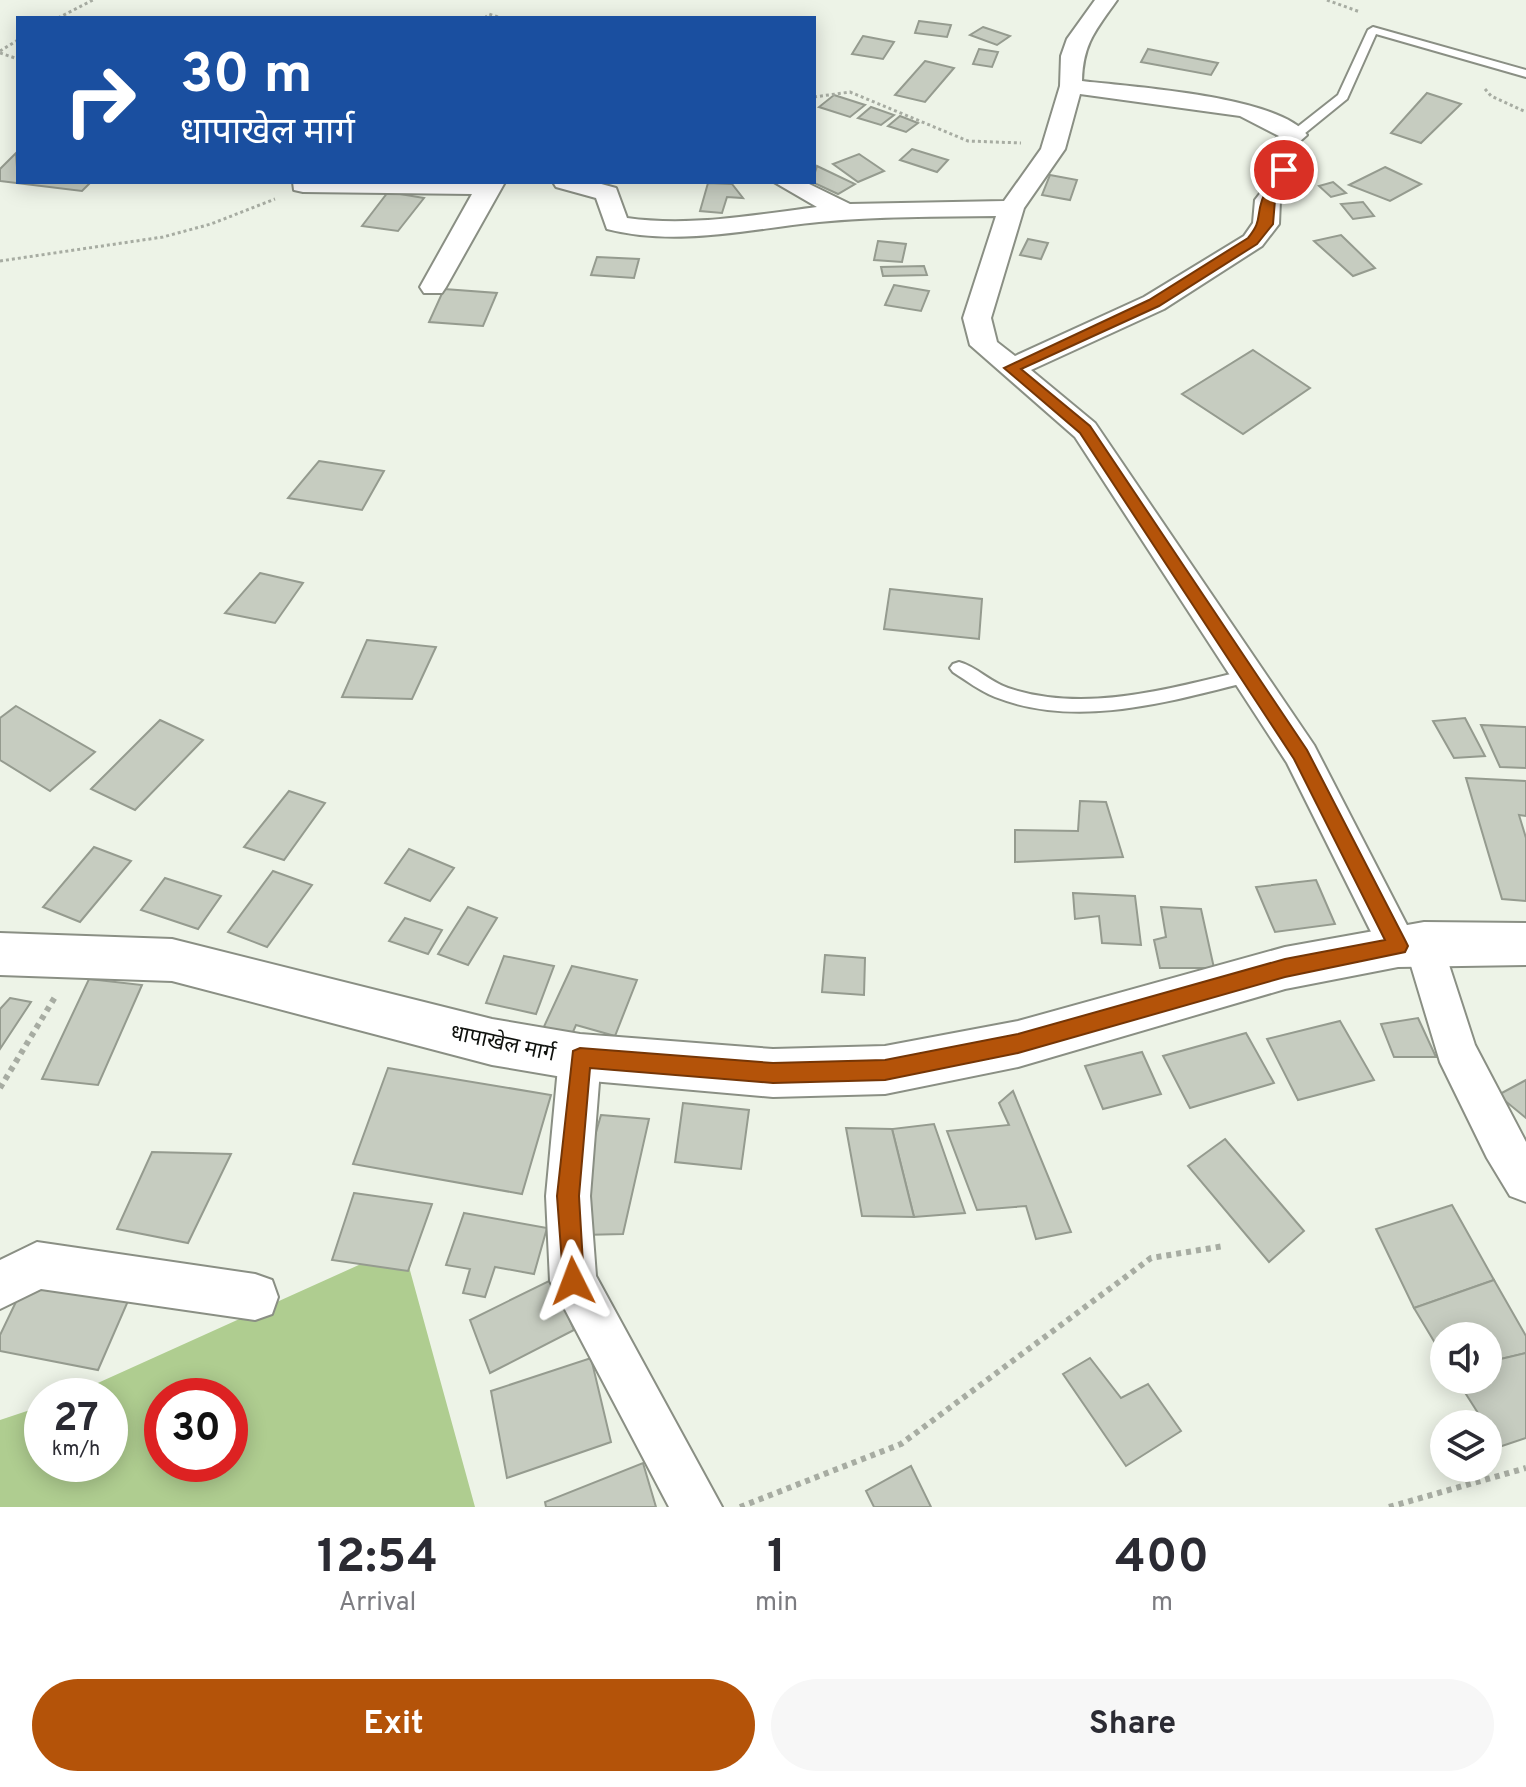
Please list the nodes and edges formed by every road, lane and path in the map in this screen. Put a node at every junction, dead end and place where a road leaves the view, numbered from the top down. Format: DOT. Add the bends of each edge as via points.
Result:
graph roads {
  1 [pos="93,0"];
  2 [pos="1106,0"];
  3 [pos="62,16"];
  4 [pos="1526,74"];
  5 [pos="1071,86"];
  6 [pos="816,97"];
  7 [pos="1295,135"];
  8 [pos="1053,149"];
  9 [pos="492,184"];
  10 [pos="573,184"];
  11 [pos="790,184"];
  12 [pos="303,185"];
  13 [pos="1011,208"];
  14 [pos="846,212"];
  15 [pos="0,261"];
  16 [pos="433,287"];
  17 [pos="1012,368"];
  18 [pos="959,668"];
  19 [pos="1248,676"];
  20 [pos="1411,944"];
  21 [pos="1526,944"];
  22 [pos="0,954"];
  23 [pos="81,955"];
  24 [pos="580,1057"];
  25 [pos="0,1088"];
  26 [pos="1526,1181"];
  27 [pos="1224,1246"];
  28 [pos="0,1286"];
  29 [pos="255,1297"];
  30 [pos="1526,1468"];
  31 [pos="697,1507"];
  32 [pos="739,1507"];
  33 [pos="1389,1507"];
  1 -- 3 [label="path"];
  2 -- 5 [label="street" via="1078,39"];
  4 -- 7 [label="lane" via="1373,30 1343,97"];
  5 -- 7 [label="street" via="1244,110"];
  5 -- 8 [label="street"];
  6 -- 8 [label="path" via="850,92 968,141"];
  7 -- 17 [label="street" via="1277,149 1284,178 1268,200 1266,224 1253,241 1154,303"];
  8 -- 13 [label="street"];
  9 -- 12 [label="street"];
  9 -- 16 [label="street"];
  10 -- 14 [label="street" via="607,193 616,224 633,228 716,226"];
  11 -- 14 [label="street"];
  12 -- 15 [label="path" via="211,224 163,237"];
  13 -- 14 [label="street"];
  13 -- 17 [label="street" via="977,318 984,345"];
  17 -- 19 [label="street" via="1085,430"];
  18 -- 19 [label="lane" via="1001,692 1089,705 1153,698"];
  19 -- 20 [label="street" via="1301,755"];
  20 -- 21 [label="main road, धापाखेल मार्ग"];
  20 -- 24 [label="main road, धापाखेल मार्ग" via="1285,968 1018,1044 885,1070 773,1073"];
  20 -- 26 [label="street" via="1455,1049"];
  22 -- 23 [label="main road, धापाखेल मार्ग"];
  23 -- 24 [label="main road, धापाखेल मार्ग" via="172,960 492,1042"];
  23 -- 25 [label="path"];
  24 -- 31 [label="street" via="568,1196 573,1281"];
  27 -- 32 [label="path" via="1151,1258 901,1444"];
  28 -- 29 [label="street" via="37,1265"];
  30 -- 33 [label="path"];
}
